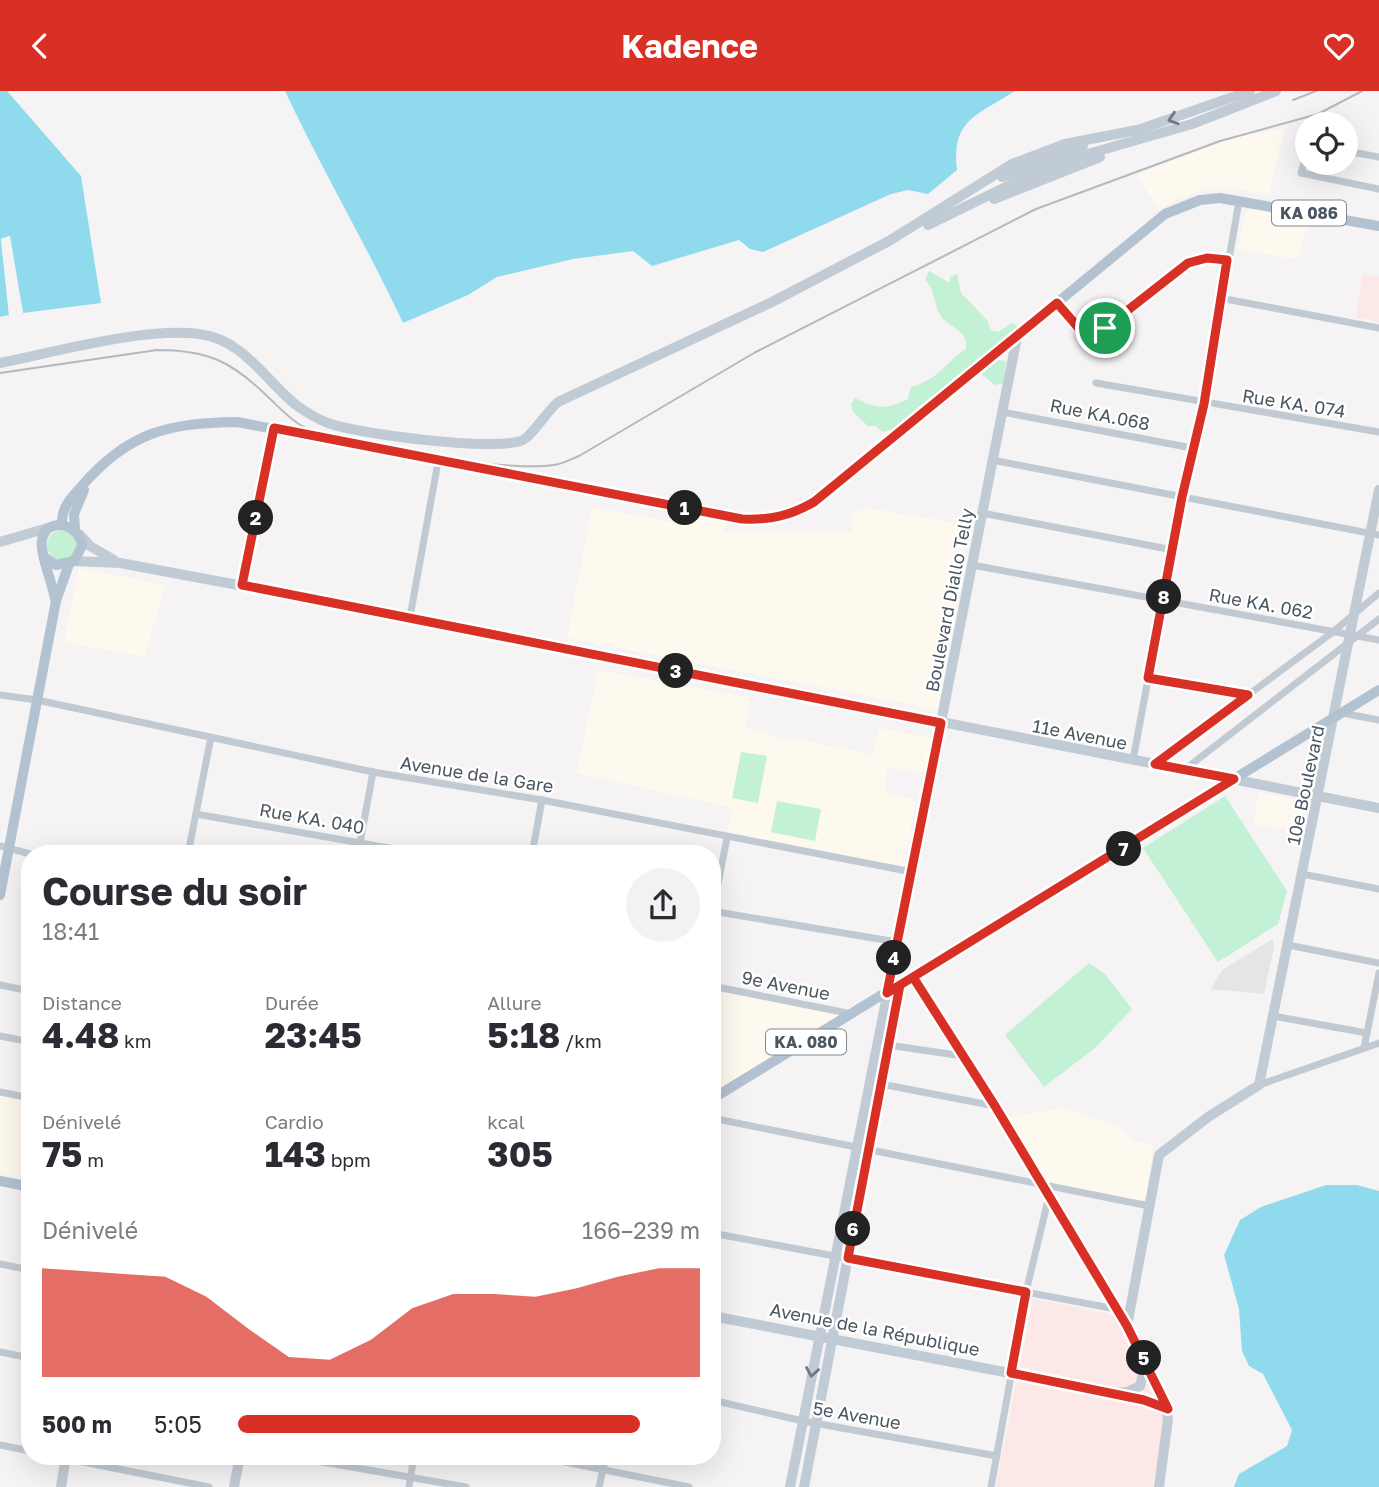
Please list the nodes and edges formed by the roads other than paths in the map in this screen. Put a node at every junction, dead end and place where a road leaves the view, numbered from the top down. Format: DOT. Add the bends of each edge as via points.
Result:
graph roads {
  1 [pos="1250,91"];
  2 [pos="1276,91"];
  3 [pos="1145,134"];
  4 [pos="1358,153"];
  5 [pos="1379,157"];
  6 [pos="1311,175"];
  7 [pos="1379,189"];
  8 [pos="1239,201"];
  9 [pos="1379,226"];
  10 [pos="889,241"];
  11 [pos="1227,260"];
  12 [pos="1220,297"];
  13 [pos="1057,303"];
  14 [pos="1105,328"];
  15 [pos="1379,328"];
  16 [pos="1017,337"];
  17 [pos="1128,343"];
  18 [pos="0,363"];
  19 [pos="1096,383"];
  20 [pos="1204,404"];
  21 [pos="1002,412"];
  22 [pos="274,428"];
  23 [pos="1379,432"];
  24 [pos="1192,448"];
  25 [pos="992,460"];
  26 [pos="438,462"];
  27 [pos="96,469"];
  28 [pos="1379,490"];
  29 [pos="1182,497"];
  30 [pos="982,513"];
  31 [pos="57,526"];
  32 [pos="28,531"];
  33 [pos="77,532"];
  34 [pos="1375,534"];
  35 [pos="0,542"];
  36 [pos="41,543"];
  37 [pos="1173,550"];
  38 [pos="44,557"];
  39 [pos="71,563"];
  40 [pos="120,563"];
  41 [pos="972,565"];
  42 [pos="242,585"];
  43 [pos="1379,593"];
  44 [pos="56,601"];
  45 [pos="1163,602"];
  46 [pos="1353,613"];
  47 [pos="410,617"];
  48 [pos="1379,619"];
  49 [pos="1333,632"];
  50 [pos="1350,638"];
  51 [pos="1379,640"];
  52 [pos="1148,678"];
  53 [pos="1379,690"];
  54 [pos="0,695"];
  55 [pos="1248,695"];
  56 [pos="37,700"];
  57 [pos="1337,714"];
  58 [pos="1379,720"];
  59 [pos="941,723"];
  60 [pos="211,737"];
  61 [pos="1133,760"];
  62 [pos="1155,764"];
  63 [pos="1184,770"];
  64 [pos="373,772"];
  65 [pos="1234,779"];
  66 [pos="1319,795"];
  67 [pos="542,800"];
  68 [pos="1379,808"];
  69 [pos="196,814"];
  70 [pos="727,838"];
  71 [pos="360,842"];
  72 [pos="190,845"];
  73 [pos="360,845"];
  74 [pos="376,845"];
  75 [pos="534,845"];
  76 [pos="4,848"];
  77 [pos="721,868"];
  78 [pos="912,871"];
  79 [pos="1302,874"];
  80 [pos="1379,889"];
  81 [pos="0,895"];
  82 [pos="721,913"];
  83 [pos="897,942"];
  84 [pos="1288,945"];
  85 [pos="1379,963"];
  86 [pos="1379,973"];
  87 [pos="913,977"];
  88 [pos="0,985"];
  89 [pos="900,985"];
  90 [pos="721,988"];
  91 [pos="21,989"];
  92 [pos="887,993"];
  93 [pos="853,1014"];
  94 [pos="1273,1016"];
  95 [pos="1367,1033"];
  96 [pos="0,1036"];
  97 [pos="21,1040"];
  98 [pos="1379,1042"];
  99 [pos="888,1045"];
  100 [pos="1364,1048"];
  101 [pos="963,1056"];
  102 [pos="881,1084"];
  103 [pos="1259,1085"];
  104 [pos="0,1092"];
  105 [pos="721,1094"];
  106 [pos="21,1096"];
  107 [pos="995,1106"];
  108 [pos="721,1120"];
  109 [pos="856,1147"];
  110 [pos="868,1151"];
  111 [pos="0,1181"];
  112 [pos="21,1185"];
  113 [pos="1042,1185"];
  114 [pos="1049,1196"];
  115 [pos="1149,1206"];
  116 [pos="721,1235"];
  117 [pos="835,1256"];
  118 [pos="848,1258"];
  119 [pos="0,1264"];
  120 [pos="21,1268"];
  121 [pos="1026,1292"];
  122 [pos="1116,1309"];
  123 [pos="721,1318"];
  124 [pos="1127,1326"];
  125 [pos="818,1337"];
  126 [pos="833,1340"];
  127 [pos="0,1352"];
  128 [pos="21,1356"];
  129 [pos="1146,1362"];
  130 [pos="1011,1373"];
  131 [pos="1114,1393"];
  132 [pos="721,1402"];
  133 [pos="1168,1409"];
  134 [pos="803,1421"];
  135 [pos="816,1423"];
  136 [pos="0,1445"];
  137 [pos="21,1449"];
  138 [pos="997,1456"];
  139 [pos="65,1465"];
  140 [pos="104,1465"];
  141 [pos="238,1465"];
  142 [pos="338,1465"];
  143 [pos="413,1465"];
  144 [pos="583,1465"];
  145 [pos="605,1465"];
  146 [pos="604,1469"];
  147 [pos="411,1478"];
  148 [pos="61,1487"];
  149 [pos="209,1487"];
  150 [pos="234,1487"];
  151 [pos="409,1487"];
  152 [pos="466,1487"];
  153 [pos="599,1487"];
  154 [pos="689,1487"];
  155 [pos="790,1487"];
  156 [pos="804,1487"];
  157 [pos="992,1487"];
  158 [pos="1159,1487"];
  1 -- 3 [label="street, one-way"];
  2 -- 3 [label="street"];
  3 -- 10 [label="street"];
  3 -- 10 [label="street" via="1068,151 1015,171"];
  4 -- 5 [label="street"];
  6 -- 7 [label="street"];
  8 -- 9 [label="main road, KA 086"];
  8 -- 11 [label="street"];
  8 -- 13 [label="main road, KA 086" via="1200,200 1165,214"];
  10 -- 18 [label="street" via="772,303 558,402 522,440 490,446 330,424 295,404 232,345 199,334 108,341"];
  11 -- 12 [label="street"];
  11 -- 14 [label="street" via="1207,258 1188,263"];
  12 -- 15 [label="street"];
  12 -- 20 [label="street"];
  13 -- 14 [label="street" via="1083,333"];
  13 -- 16 [label="main road, KA 086"];
  14 -- 17 [label="street"];
  16 -- 21 [label="street, Boulevard Diallo Telly"];
  16 -- 26 [label="main road, KA 086" via="814,502 777,518 742,519"];
  19 -- 20 [label="street, Rue KA. 074"];
  20 -- 23 [label="street, Rue KA. 074"];
  20 -- 24 [label="street"];
  21 -- 24 [label="street, Rue KA.068"];
  21 -- 25 [label="street, Boulevard Diallo Telly"];
  22 -- 26 [label="main road, KA 086"];
  22 -- 27 [label="main road, KA 086" via="237,422 167,429 125,445"];
  22 -- 42 [label="street"];
  24 -- 29 [label="street"];
  25 -- 29 [label="street"];
  25 -- 30 [label="street, Boulevard Diallo Telly"];
  26 -- 47 [label="street"];
  27 -- 31 [label="main road, KA 086" via="69,501"];
  27 -- 33 [label="main road, KA 086" via="78,500"];
  28 -- 34 [label="street, 10e Boulevard"];
  29 -- 34 [label="street"];
  29 -- 37 [label="street"];
  30 -- 37 [label="street"];
  30 -- 41 [label="street, Boulevard Diallo Telly"];
  31 -- 32 [label="street"];
  31 -- 33 [label="main road"];
  31 -- 36 [label="main road"];
  32 -- 35 [label="street"];
  32 -- 36 [label="street"];
  33 -- 39 [label="main road" via="82,546"];
  33 -- 40 [label="street" via="90,546"];
  34 -- 46 [label="street, 10e Boulevard"];
  36 -- 38 [label="main road"];
  37 -- 45 [label="street"];
  38 -- 39 [label="main road" via="56,565"];
  38 -- 44 [label="main road"];
  39 -- 40 [label="street"];
  39 -- 44 [label="main road"];
  40 -- 42 [label="street, 11e Avenue"];
  41 -- 45 [label="street, Rue KA. 062"];
  41 -- 59 [label="street, Boulevard Diallo Telly"];
  42 -- 47 [label="street, 11e Avenue"];
  43 -- 46 [label="street"];
  44 -- 56 [label="main road"];
  45 -- 49 [label="street, Rue KA. 062"];
  45 -- 52 [label="street"];
  46 -- 49 [label="street"];
  46 -- 50 [label="street, 10e Boulevard"];
  47 -- 59 [label="street, 11e Avenue"];
  48 -- 50 [label="street"];
  49 -- 50 [label="street, Rue KA. 062"];
  49 -- 55 [label="street"];
  50 -- 51 [label="street, Rue KA. 062"];
  50 -- 57 [label="street, 10e Boulevard"];
  50 -- 63 [label="street"];
  52 -- 55 [label="street"];
  52 -- 61 [label="street"];
  53 -- 57 [label="main road"];
  54 -- 56 [label="street, Avenue de la Gare"];
  55 -- 62 [label="street"];
  56 -- 60 [label="street, Avenue de la Gare"];
  56 -- 76 [label="main road"];
  57 -- 58 [label="street"];
  57 -- 65 [label="main road"];
  57 -- 66 [label="street, 10e Boulevard"];
  59 -- 61 [label="street, 11e Avenue"];
  59 -- 78 [label="street, Boulevard Diallo Telly"];
  60 -- 64 [label="street, Avenue de la Gare"];
  60 -- 69 [label="street"];
  61 -- 62 [label="street, 11e Avenue"];
  62 -- 63 [label="street, 11e Avenue"];
  63 -- 65 [label="street, 11e Avenue"];
  64 -- 67 [label="street, Avenue de la Gare"];
  64 -- 71 [label="street"];
  65 -- 66 [label="street, 11e Avenue"];
  65 -- 87 [label="main road"];
  66 -- 68 [label="street, 11e Avenue"];
  66 -- 79 [label="street, 10e Boulevard"];
  67 -- 70 [label="street, Avenue de la Gare"];
  67 -- 75 [label="street"];
  69 -- 71 [label="street, Rue KA. 040"];
  69 -- 72 [label="street"];
  70 -- 77 [label="street"];
  70 -- 78 [label="street, Avenue de la Gare"];
  71 -- 73 [label="street"];
  71 -- 74 [label="street, Rue KA. 040"];
  76 -- 81 [label="main road"];
  78 -- 83 [label="street, Boulevard Diallo Telly"];
  79 -- 80 [label="street"];
  79 -- 84 [label="street, 10e Boulevard"];
  82 -- 83 [label="street"];
  83 -- 92 [label="street, Boulevard Diallo Telly"];
  84 -- 85 [label="street"];
  84 -- 94 [label="street, 10e Boulevard"];
  86 -- 95 [label="street"];
  87 -- 89 [label="main road"];
  87 -- 101 [label="street"];
  88 -- 91 [label="street"];
  89 -- 92 [label="main road, KA. 080"];
  89 -- 99 [label="street"];
  90 -- 93 [label="street, 9e Avenue"];
  92 -- 93 [label="main road, KA. 080"];
  92 -- 109 [label="street, Boulevard Diallo Telly"];
  93 -- 105 [label="main road, KA. 080"];
  94 -- 95 [label="street"];
  94 -- 103 [label="street, 10e Boulevard"];
  95 -- 100 [label="street"];
  96 -- 97 [label="street"];
  98 -- 100 [label="street"];
  99 -- 101 [label="street"];
  99 -- 102 [label="street"];
  100 -- 103 [label="street"];
  101 -- 107 [label="street"];
  102 -- 107 [label="street"];
  102 -- 110 [label="street"];
  103 -- 115 [label="street" via="1163,1149"];
  104 -- 106 [label="street"];
  107 -- 113 [label="street"];
  108 -- 109 [label="street"];
  109 -- 110 [label="street"];
  109 -- 117 [label="street, Boulevard Diallo Telly"];
  110 -- 113 [label="street"];
  110 -- 118 [label="street"];
  111 -- 112 [label="main road"];
  113 -- 114 [label="street"];
  113 -- 115 [label="street"];
  114 -- 121 [label="street"];
  114 -- 122 [label="street"];
  115 -- 124 [label="street"];
  116 -- 117 [label="street"];
  117 -- 118 [label="street"];
  117 -- 125 [label="street, Boulevard Diallo Telly"];
  118 -- 121 [label="street"];
  118 -- 126 [label="street"];
  119 -- 120 [label="street"];
  121 -- 122 [label="street"];
  121 -- 130 [label="street"];
  122 -- 124 [label="street"];
  123 -- 125 [label="street, Avenue de la République"];
  124 -- 129 [label="street"];
  125 -- 126 [label="street, Avenue de la République"];
  125 -- 134 [label="street, Boulevard Diallo Telly, one-way"];
  126 -- 130 [label="street, Avenue de la République"];
  126 -- 135 [label="street"];
  127 -- 128 [label="street"];
  129 -- 131 [label="street" via="1140,1385"];
  129 -- 133 [label="street"];
  130 -- 131 [label="street, Avenue de la République"];
  130 -- 138 [label="street"];
  131 -- 133 [label="street, Avenue de la République"];
  132 -- 134 [label="street, 5e Avenue"];
  133 -- 158 [label="street"];
  134 -- 135 [label="street, 5e Avenue"];
  134 -- 155 [label="street, Boulevard Diallo Telly"];
  135 -- 138 [label="street, 5e Avenue"];
  135 -- 156 [label="street"];
  136 -- 137 [label="street"];
  138 -- 157 [label="street"];
  139 -- 148 [label="street"];
  140 -- 149 [label="street"];
  141 -- 150 [label="street"];
  142 -- 147 [label="street"];
  143 -- 147 [label="street"];
  144 -- 146 [label="street"];
  145 -- 146 [label="street"];
  146 -- 153 [label="street"];
  146 -- 154 [label="street"];
  147 -- 151 [label="street"];
  147 -- 152 [label="street"];
}
